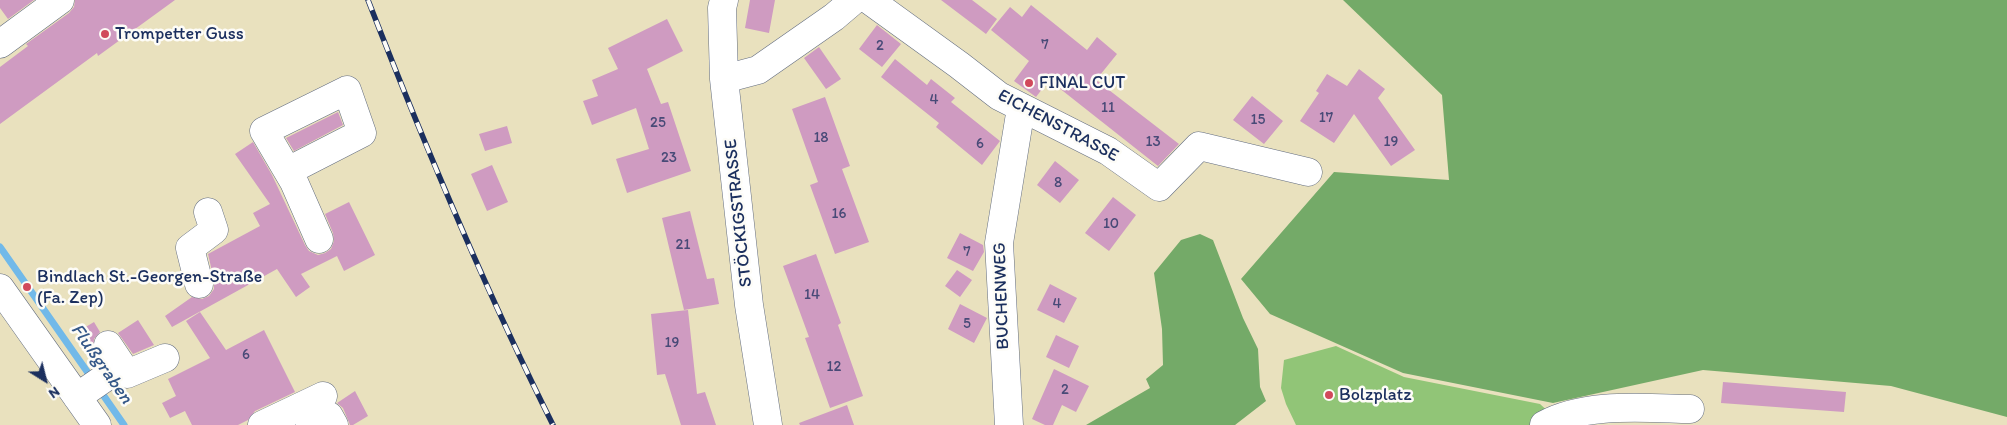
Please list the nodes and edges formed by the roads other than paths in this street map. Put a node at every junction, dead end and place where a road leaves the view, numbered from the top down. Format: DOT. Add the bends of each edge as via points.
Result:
graph roads {
  1 [pos="60,0"];
  2 [pos="724,0"];
  3 [pos="854,0"];
  4 [pos="868,0"];
  5 [pos="0,44"];
  6 [pos="724,79"];
  7 [pos="1021,108"];
  8 [pos="288,171"];
  9 [pos="1308,172"];
  10 [pos="208,212"];
  11 [pos="319,238"];
  12 [pos="199,284"];
  13 [pos="0,288"];
  14 [pos="165,358"];
  15 [pos="100,375"];
  16 [pos="322,396"];
  17 [pos="1690,408"];
  18 [pos="97,425"];
  19 [pos="262,425"];
  20 [pos="310,425"];
  21 [pos="334,425"];
  22 [pos="768,425"];
  23 [pos="1009,425"];
  24 [pos="1544,425"];
  1 -- 5 [label="street"];
  2 -- 6 [label="street, STÖCKIGSTRASSE"];
  3 -- 6 [label="street" via="758,70"];
  4 -- 7 [label="street, EICHENSTRASSE" via="999,96"];
  6 -- 22 [label="street, STÖCKIGSTRASSE" via="749,304"];
  7 -- 9 [label="street, EICHENSTRASSE" via="1108,151 1158,187 1199,146"];
  7 -- 23 [label="street, BUCHENWEG" via="999,243"];
  8 -- 11 [label="street"];
  10 -- 12 [label="street" via="214,230 190,248"];
  13 -- 15 [label="street"];
  14 -- 15 [label="street" via="127,374"];
  15 -- 18 [label="street"];
  16 -- 19 [label="street"];
  17 -- 24 [label="street" via="1610,408 1557,418"];
  20 -- 21 [label="street" via="329,416"];
}
